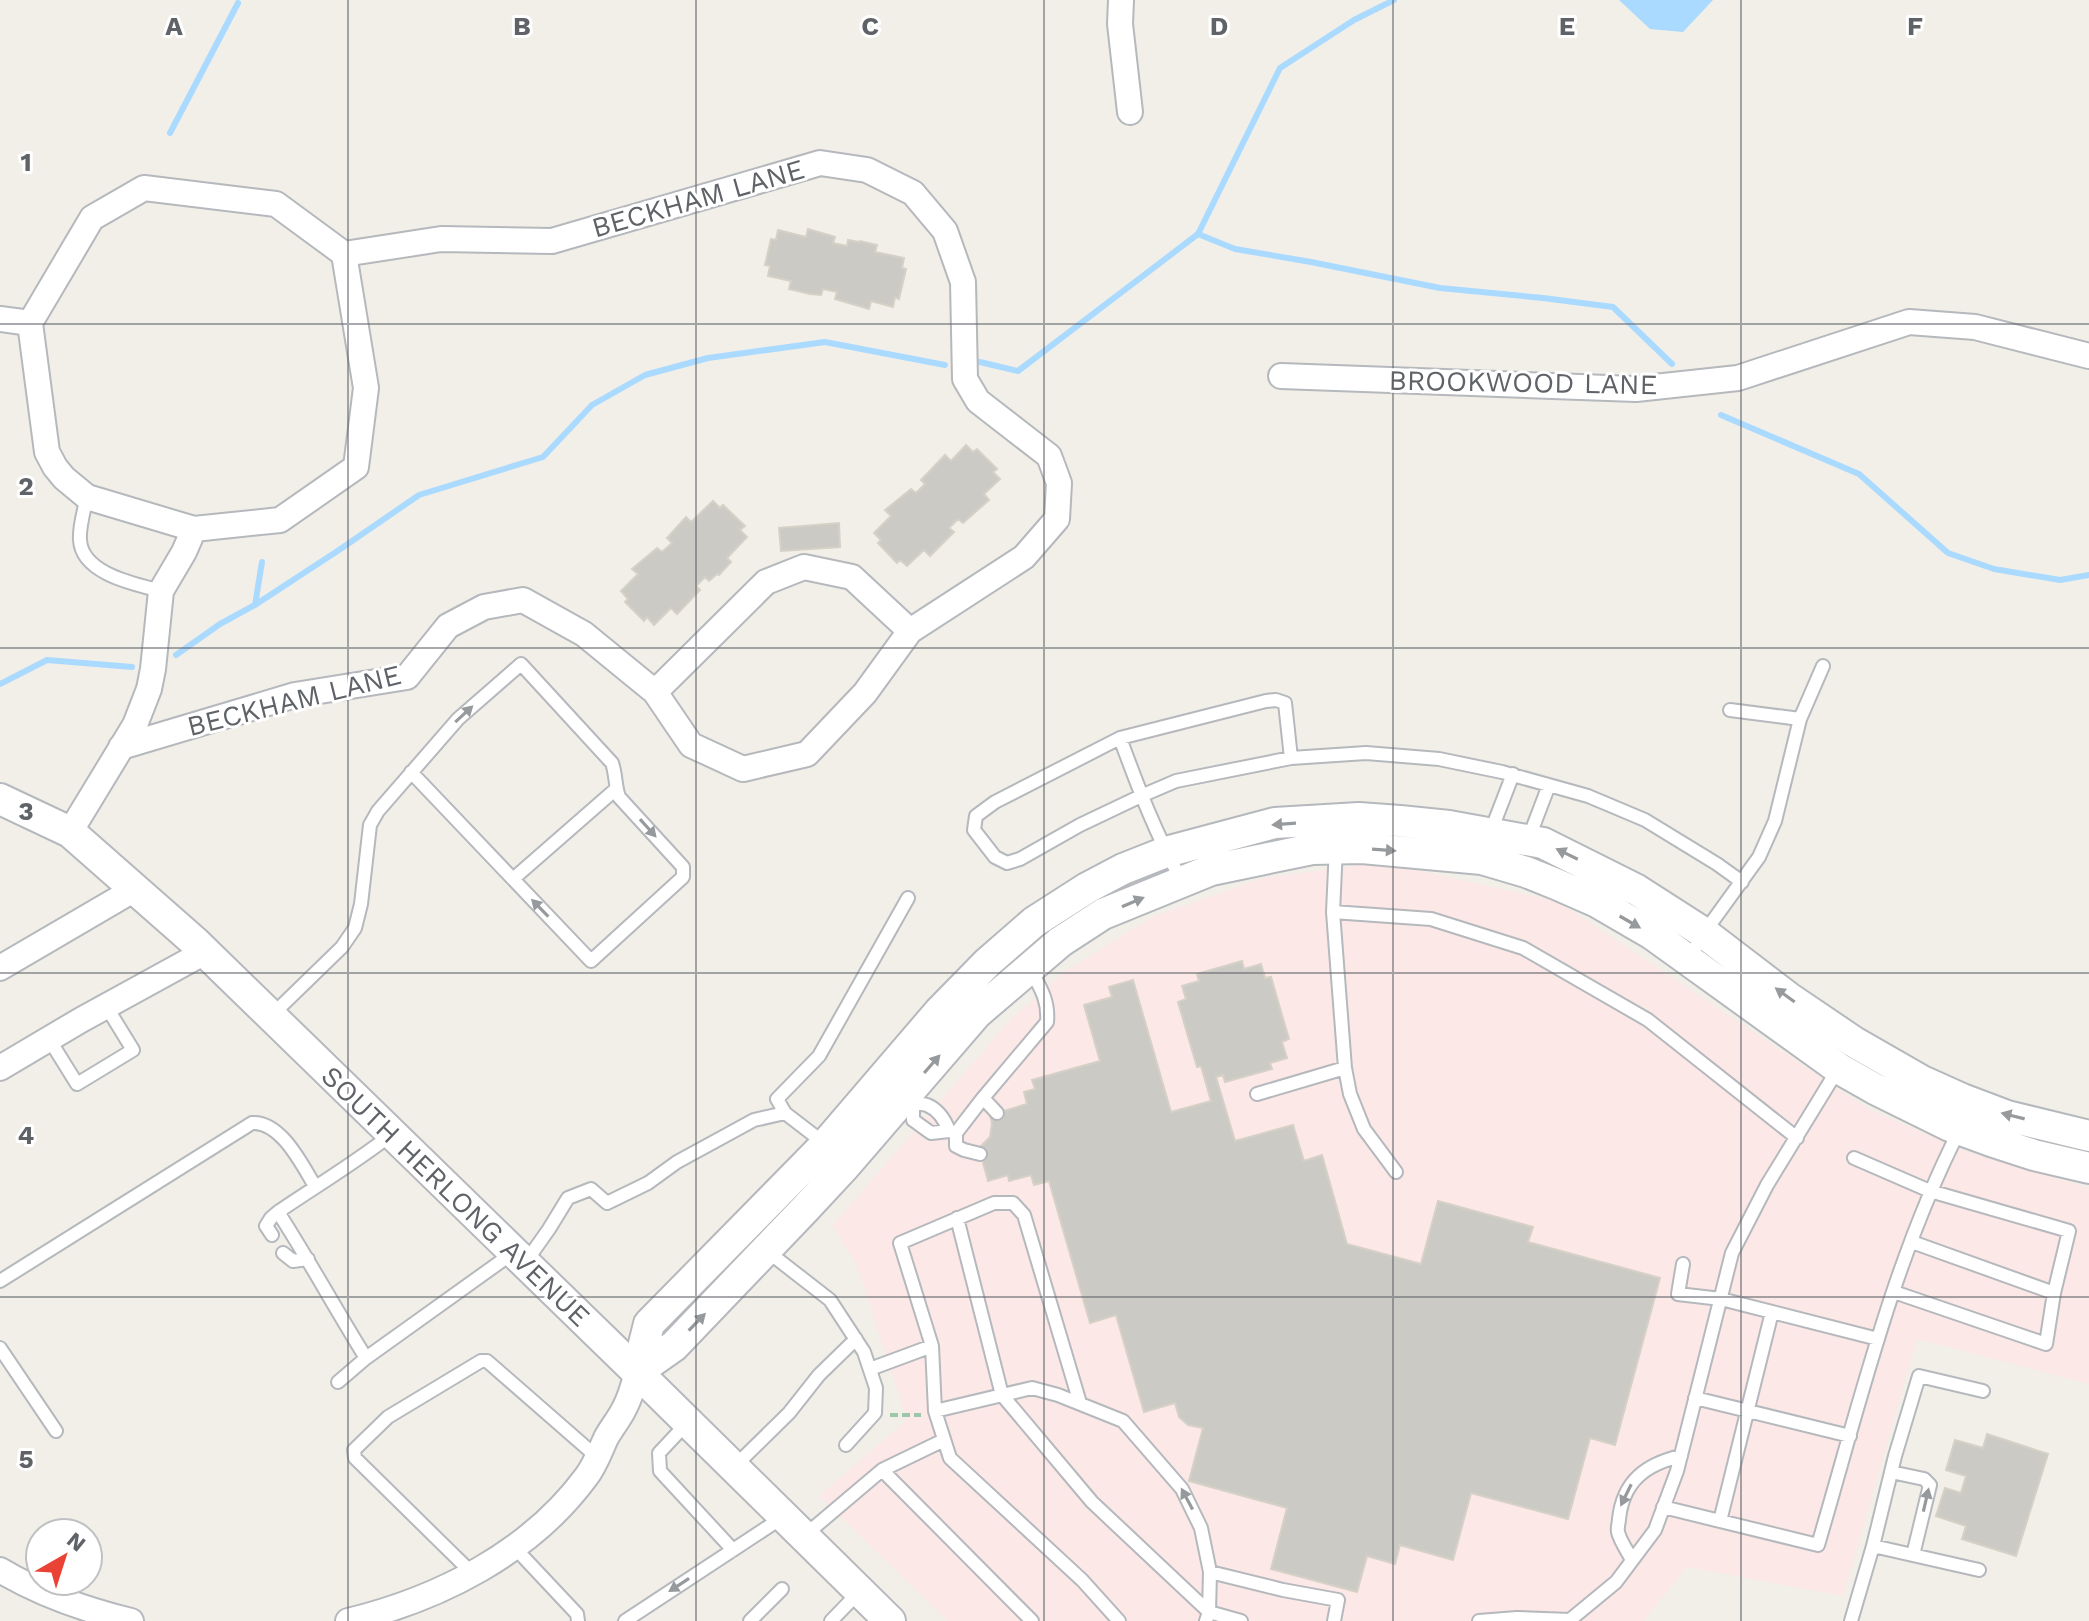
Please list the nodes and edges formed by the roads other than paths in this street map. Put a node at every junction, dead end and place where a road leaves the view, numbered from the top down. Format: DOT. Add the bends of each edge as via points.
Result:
graph roads {
  1 [pos="1121,0"];
  2 [pos="1130,112"];
  3 [pos="344,254"];
  4 [pos="0,319"];
  5 [pos="30,323"];
  6 [pos="2089,356"];
  7 [pos="1281,376"];
  8 [pos="87,497"];
  9 [pos="194,529"];
  10 [pos="161,591"];
  11 [pos="910,631"];
  12 [pos="1823,666"];
  13 [pos="655,692"];
  14 [pos="1730,710"];
  15 [pos="1800,719"];
  16 [pos="1120,738"];
  17 [pos="121,747"];
  18 [pos="1291,758"];
  19 [pos="411,772"];
  20 [pos="1513,774"];
  21 [pos="1549,785"];
  22 [pos="616,789"];
  23 [pos="1141,796"];
  24 [pos="0,799"];
  25 [pos="70,832"];
  26 [pos="1338,834"];
  27 [pos="1528,840"];
  28 [pos="1486,846"];
  29 [pos="1166,852"];
  30 [pos="1519,870"];
  31 [pos="513,879"];
  32 [pos="1182,881"];
  33 [pos="1742,882"];
  34 [pos="135,889"];
  35 [pos="908,898"];
  36 [pos="1333,912"];
  37 [pos="1704,933"];
  38 [pos="205,952"];
  39 [pos="1688,960"];
  40 [pos="1029,967"];
  41 [pos="0,968"];
  42 [pos="106,1006"];
  43 [pos="271,1016"];
  44 [pos="49,1039"];
  45 [pos="1854,1042"];
  46 [pos="0,1068"];
  47 [pos="1345,1068"];
  48 [pos="1838,1068"];
  49 [pos="1257,1094"];
  50 [pos="983,1098"];
  51 [pos="908,1101"];
  52 [pos="785,1113"];
  53 [pos="997,1113"];
  54 [pos="1960,1129"];
  55 [pos="953,1132"];
  56 [pos="392,1134"];
  57 [pos="2089,1136"];
  58 [pos="1797,1138"];
  59 [pos="980,1154"];
  60 [pos="835,1155"];
  61 [pos="1854,1158"];
  62 [pos="2089,1168"];
  63 [pos="1396,1172"];
  64 [pos="315,1186"];
  65 [pos="1930,1191"];
  66 [pos="278,1212"];
  67 [pos="957,1218"];
  68 [pos="744,1228"];
  69 [pos="272,1235"];
  70 [pos="1912,1242"];
  71 [pos="766,1250"];
  72 [pos="283,1253"];
  73 [pos="519,1258"];
  74 [pos="308,1259"];
  75 [pos="1683,1264"];
  76 [pos="0,1281"];
  77 [pos="1894,1292"];
  78 [pos="2054,1293"];
  79 [pos="1721,1299"];
  80 [pos="1772,1312"];
  81 [pos="856,1339"];
  82 [pos="1878,1339"];
  83 [pos="932,1346"];
  84 [pos="0,1348"];
  85 [pos="366,1358"];
  86 [pos="870,1369"];
  87 [pos="637,1372"];
  88 [pos="338,1382"];
  89 [pos="1983,1391"];
  90 [pos="1002,1395"];
  91 [pos="1695,1398"];
  92 [pos="1080,1403"];
  93 [pos="1748,1410"];
  94 [pos="935,1411"];
  95 [pos="688,1422"];
  96 [pos="56,1431"];
  97 [pos="1850,1436"];
  98 [pos="944,1440"];
  99 [pos="846,1445"];
  100 [pos="1681,1456"];
  101 [pos="597,1457"];
  102 [pos="734,1467"];
  103 [pos="882,1470"];
  104 [pos="1891,1472"];
  105 [pos="1663,1507"];
  106 [pos="1720,1521"];
  107 [pos="794,1526"];
  108 [pos="1873,1546"];
  109 [pos="514,1547"];
  110 [pos="733,1550"];
  111 [pos="1913,1555"];
  112 [pos="1632,1560"];
  113 [pos="0,1570"];
  114 [pos="1979,1570"];
  115 [pos="1210,1572"];
  116 [pos="473,1574"];
  117 [pos="782,1589"];
  118 [pos="860,1591"];
  119 [pos="1208,1616"];
  120 [pos="581,1620"];
  121 [pos="131,1621"];
  122 [pos="348,1621"];
  123 [pos="625,1621"];
  124 [pos="750,1621"];
  125 [pos="831,1621"];
  126 [pos="890,1621"];
  127 [pos="1032,1621"];
  128 [pos="1119,1621"];
  129 [pos="1241,1621"];
  130 [pos="1334,1621"];
  131 [pos="1479,1621"];
  132 [pos="1851,1621"];
  1 -- 2 [label="street"];
  3 -- 5 [label="street" via="276,204 144,188 92,218"];
  3 -- 9 [label="street" via="366,388 356,467 280,520"];
  3 -- 11 [label="street, BECKHAM LANE" via="441,239 552,241 820,163 867,170 913,193 945,231 963,282 965,379 978,401 1049,456 1059,483 1057,519 1024,557"];
  4 -- 5 [label="street"];
  5 -- 8 [label="street" via="47,452 64,478"];
  6 -- 7 [label="street, BROOKWOOD LANE" via="1975,327 1909,322 1738,378 1636,389"];
  8 -- 9 [label="street"];
  8 -- 10 [label="lane" via="80,543 87,557 117,579"];
  9 -- 10 [label="street"];
  10 -- 17 [label="street" via="149,689"];
  11 -- 13 [label="street" via="852,577 804,567 766,582"];
  11 -- 13 [label="street, BECKHAM LANE" via="865,693 807,754 743,769 691,745"];
  12 -- 15 [label="lane"];
  13 -- 17 [label="street, BECKHAM LANE" via="584,634 523,600 484,607 448,626 407,677 295,695"];
  14 -- 15 [label="lane"];
  15 -- 33 [label="lane" via="1775,821"];
  16 -- 18 [label="lane" via="1276,700 1285,703"];
  16 -- 23 [label="lane"];
  16 -- 23 [label="lane" via="995,802 976,816 974,830 995,857 1007,863"];
  17 -- 25 [label="street"];
  18 -- 20 [label="lane" via="1366,753 1439,759"];
  18 -- 23 [label="lane" via="1176,781"];
  19 -- 22 [label="lane, one-way" via="458,719 521,664 612,763"];
  19 -- 31 [label="lane"];
  19 -- 43 [label="lane" via="370,825 355,928"];
  20 -- 21 [label="lane"];
  20 -- 28 [label="lane"];
  21 -- 27 [label="lane"];
  21 -- 33 [label="lane" via="1645,820"];
  22 -- 31 [label="lane"];
  22 -- 31 [label="lane, one-way" via="684,872 591,961"];
  23 -- 29 [label="lane"];
  24 -- 25 [label="street, SOUTH HERLONG AVENUE"];
  25 -- 34 [label="street, SOUTH HERLONG AVENUE"];
  26 -- 28 [label="street" via="1400,851"];
  26 -- 29 [label="street, one-way" via="1275,823"];
  26 -- 32 [label="street" via="1312,849"];
  26 -- 36 [label="lane"];
  27 -- 28 [label="street"];
  27 -- 30 [label="lane"];
  37 -- 27 [label="street, one-way" via="1637,890"];
  28 -- 30 [label="street"];
  29 -- 32 [label="lane"];
  29 -- 60 [label="street" via="1087,888 1034,922 988,962 939,1012"];
  30 -- 39 [label="street, one-way" via="1597,902"];
  40 -- 32 [label="street, one-way" via="1103,914"];
  33 -- 37 [label="lane"];
  34 -- 38 [label="street, SOUTH HERLONG AVENUE"];
  34 -- 41 [label="street"];
  35 -- 52 [label="lane" via="819,1056 777,1099"];
  36 -- 47 [label="lane"];
  36 -- 58 [label="lane" via="1431,919 1523,948 1648,1020"];
  37 -- 39 [label="lane"];
  45 -- 37 [label="street, one-way"];
  38 -- 42 [label="street"];
  38 -- 43 [label="street, SOUTH HERLONG AVENUE"];
  39 -- 48 [label="street"];
  40 -- 50 [label="lane" via="1045,994 1047,1022"];
  51 -- 40 [label="street, one-way" via="977,1013"];
  42 -- 44 [label="street"];
  42 -- 44 [label="lane" via="133,1050 77,1084"];
  43 -- 56 [label="street, SOUTH HERLONG AVENUE"];
  44 -- 46 [label="street"];
  45 -- 48 [label="lane"];
  57 -- 45 [label="street, one-way" via="1962,1099"];
  47 -- 49 [label="lane"];
  47 -- 63 [label="lane" via="1364,1129"];
  48 -- 54 [label="street"];
  48 -- 58 [label="lane"];
  50 -- 53 [label="lane"];
  50 -- 55 [label="lane"];
  51 -- 55 [label="lane" via="926,1104"];
  51 -- 55 [label="lane" via="913,1120 931,1133"];
  51 -- 60 [label="street"];
  52 -- 60 [label="lane"];
  52 -- 73 [label="lane" via="754,1120 607,1203 591,1189 568,1198"];
  54 -- 62 [label="street"];
  54 -- 65 [label="lane"];
  55 -- 59 [label="lane" via="956,1146"];
  56 -- 64 [label="lane"];
  56 -- 73 [label="street, SOUTH HERLONG AVENUE"];
  58 -- 79 [label="lane" via="1732,1253"];
  60 -- 68 [label="street"];
  60 -- 71 [label="street"];
  61 -- 65 [label="lane"];
  64 -- 66 [label="lane"];
  64 -- 76 [label="lane" via="272,1128 252,1123"];
  65 -- 70 [label="lane"];
  65 -- 78 [label="lane" via="2069,1231"];
  66 -- 69 [label="lane" via="266,1226"];
  66 -- 74 [label="lane"];
  67 -- 83 [label="lane" via="900,1243"];
  67 -- 90 [label="lane"];
  67 -- 92 [label="lane" via="994,1203 1013,1203 1024,1215"];
  68 -- 71 [label="lane"];
  68 -- 87 [label="street" via="649,1324"];
  70 -- 77 [label="lane"];
  70 -- 78 [label="lane"];
  71 -- 81 [label="lane" via="830,1300"];
  87 -- 71 [label="street, one-way" via="674,1346"];
  72 -- 74 [label="lane" via="293,1261"];
  73 -- 85 [label="lane"];
  73 -- 87 [label="street, SOUTH HERLONG AVENUE"];
  74 -- 85 [label="lane"];
  75 -- 79 [label="lane" via="1678,1294"];
  77 -- 78 [label="lane" via="2046,1344"];
  77 -- 82 [label="lane"];
  79 -- 80 [label="lane"];
  79 -- 91 [label="lane"];
  80 -- 82 [label="lane"];
  80 -- 93 [label="lane"];
  81 -- 86 [label="lane"];
  81 -- 102 [label="lane"];
  82 -- 97 [label="lane"];
  83 -- 86 [label="lane"];
  83 -- 94 [label="lane"];
  84 -- 96 [label="lane"];
  85 -- 88 [label="lane"];
  86 -- 99 [label="lane" via="875,1413"];
  87 -- 95 [label="street, SOUTH HERLONG AVENUE"];
  87 -- 101 [label="street" via="625,1408"];
  89 -- 104 [label="lane" via="1919,1376"];
  90 -- 92 [label="lane" via="1032,1388"];
  90 -- 94 [label="lane"];
  90 -- 119 [label="lane" via="1092,1502"];
  91 -- 93 [label="lane"];
  91 -- 100 [label="lane"];
  115 -- 92 [label="lane, one-way" via="1201,1528 1182,1489 1123,1421"];
  93 -- 97 [label="lane"];
  93 -- 106 [label="lane"];
  94 -- 98 [label="lane"];
  95 -- 102 [label="street, SOUTH HERLONG AVENUE"];
  95 -- 110 [label="lane" via="659,1453 660,1471"];
  97 -- 106 [label="lane" via="1818,1545"];
  98 -- 103 [label="lane"];
  98 -- 128 [label="lane" via="950,1458"];
  100 -- 105 [label="lane"];
  100 -- 112 [label="lane, one-way" via="1642,1471 1620,1506 1618,1532"];
  101 -- 109 [label="street" via="558,1509"];
  101 -- 116 [label="lane" via="487,1361 388,1417 354,1450 355,1458"];
  102 -- 107 [label="street, SOUTH HERLONG AVENUE"];
  103 -- 107 [label="lane"];
  103 -- 127 [label="lane"];
  104 -- 108 [label="lane"];
  111 -- 104 [label="lane, one-way" via="1930,1485"];
  105 -- 106 [label="lane"];
  105 -- 112 [label="lane" via="1655,1530"];
  107 -- 110 [label="lane"];
  107 -- 118 [label="street, SOUTH HERLONG AVENUE"];
  108 -- 111 [label="lane"];
  108 -- 132 [label="lane"];
  109 -- 116 [label="street"];
  109 -- 120 [label="lane"];
  110 -- 123 [label="lane, one-way"];
  111 -- 114 [label="lane"];
  112 -- 131 [label="lane" via="1616,1582 1570,1620"];
  113 -- 121 [label="street" via="48,1594"];
  115 -- 119 [label="lane"];
  115 -- 130 [label="lane" via="1338,1600"];
  116 -- 122 [label="street" via="421,1599"];
  117 -- 124 [label="lane"];
  118 -- 125 [label="lane"];
  118 -- 126 [label="street, SOUTH HERLONG AVENUE"];
  119 -- 129 [label="lane"];
}
